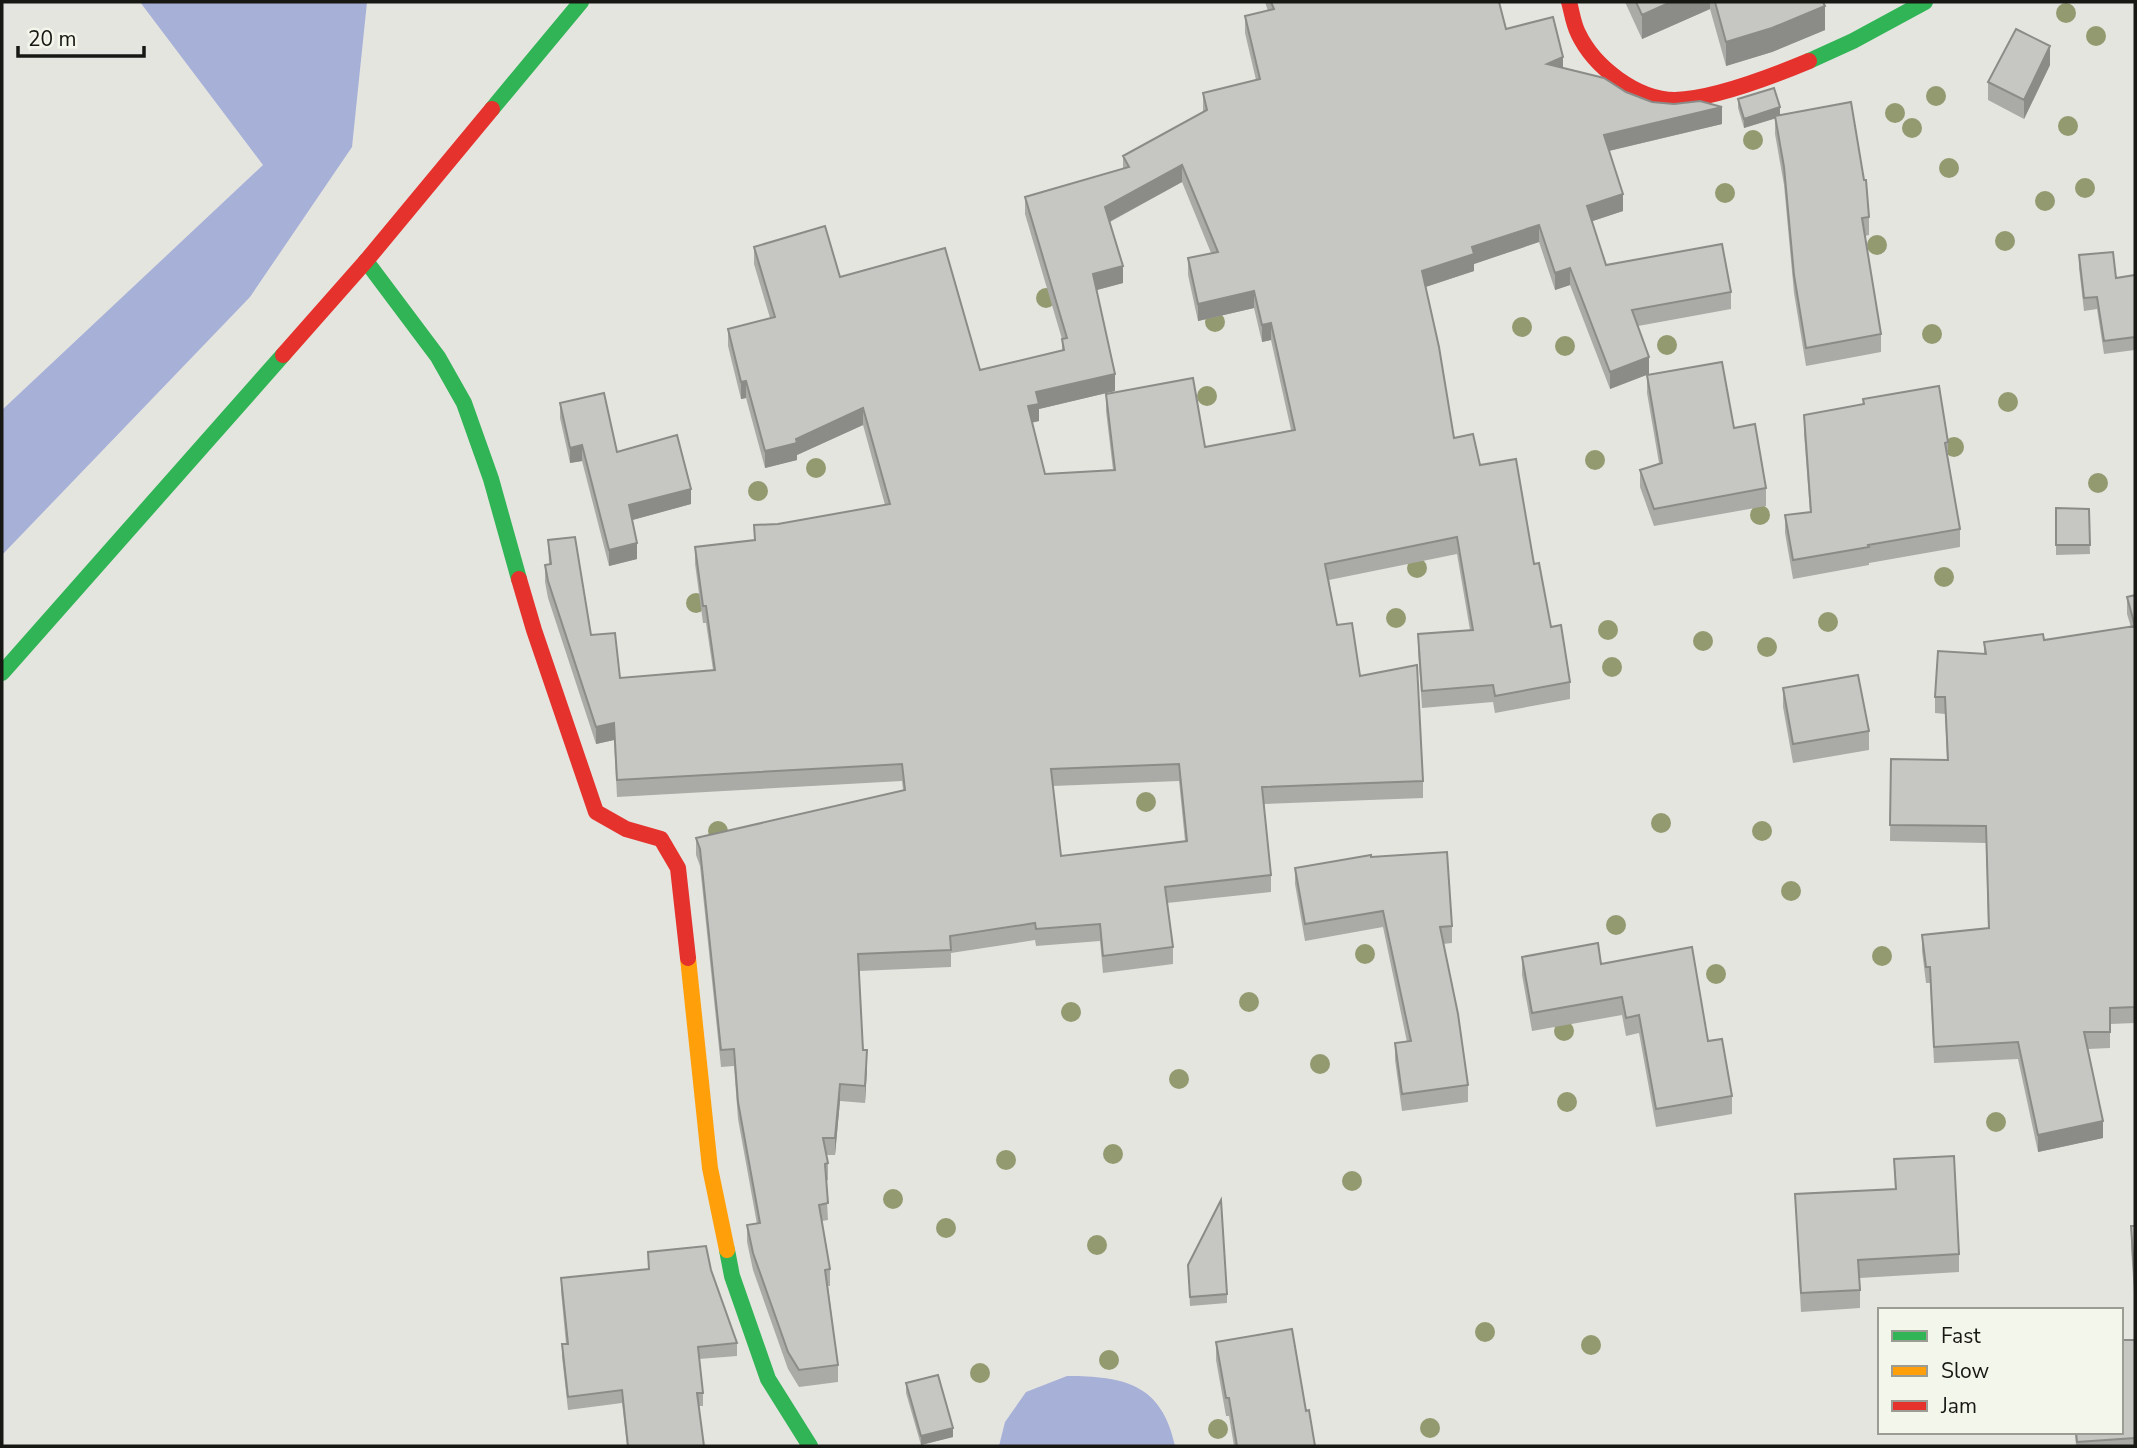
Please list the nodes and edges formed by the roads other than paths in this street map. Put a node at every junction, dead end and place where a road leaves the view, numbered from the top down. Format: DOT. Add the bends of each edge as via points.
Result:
graph roads {
  1 [pos="581,2"];
  2 [pos="1569,2"];
  3 [pos="1925,2"];
  4 [pos="366,261"];
  5 [pos="2,673"];
  6 [pos="810,1446"];
  1 -- 4 [label="street"];
  2 -- 3 [label="street" via="1579,36 1599,60 1628,86 1659,98 1695,98 1812,61"];
  4 -- 5 [label="street"];
  4 -- 6 [label="street" via="438,356 464,403 596,812 625,829 661,839 678,867 710,1168 732,1276 768,1379"];
}
